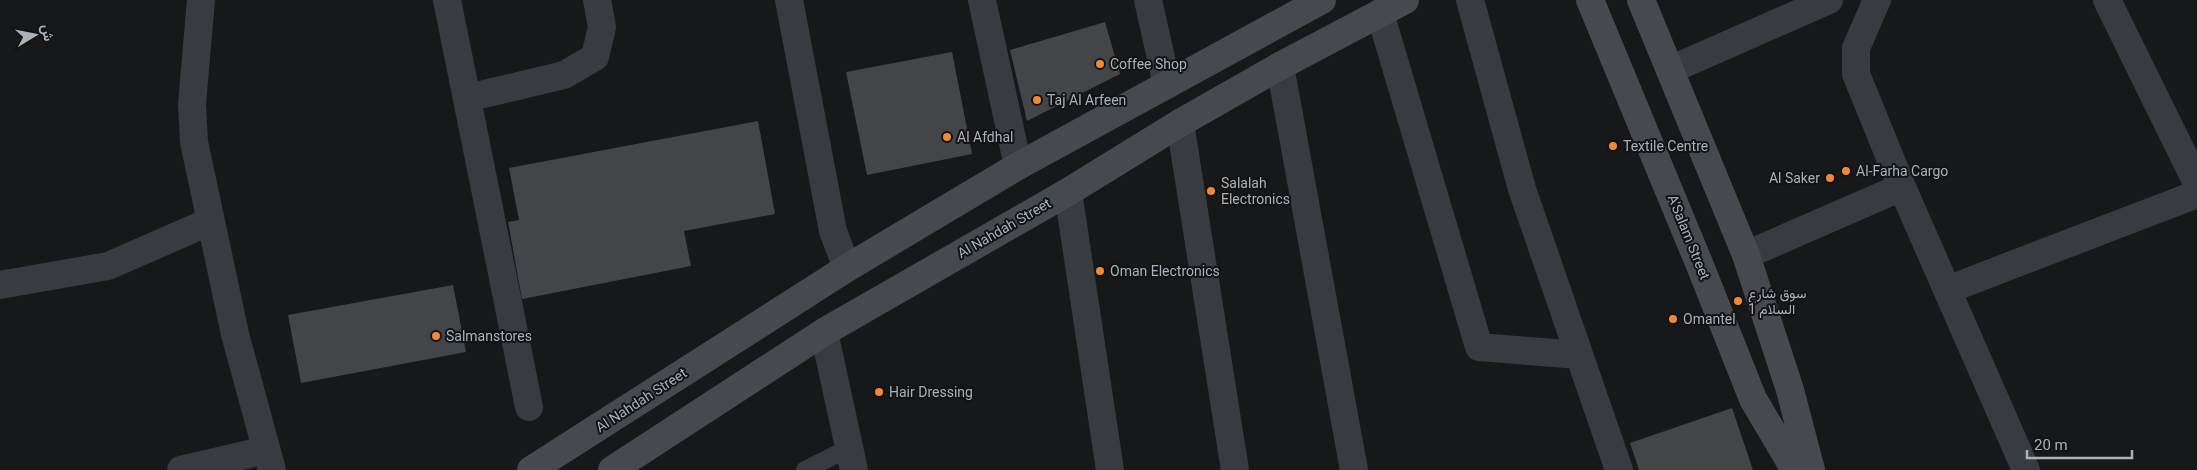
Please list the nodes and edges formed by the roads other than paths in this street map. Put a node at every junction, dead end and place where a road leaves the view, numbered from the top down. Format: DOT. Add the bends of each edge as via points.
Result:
graph roads {
  1 [pos="202,0"];
  2 [pos="447,0"];
  3 [pos="597,0"];
  4 [pos="789,0"];
  5 [pos="982,0"];
  6 [pos="1148,0"];
  7 [pos="1405,0"];
  8 [pos="1470,0"];
  9 [pos="1641,0"];
  10 [pos="1656,0"];
  11 [pos="1829,0"];
  12 [pos="1877,0"];
  13 [pos="2107,0"];
  14 [pos="1314,2"];
  15 [pos="1589,5"];
  16 [pos="1380,13"];
  17 [pos="1668,65"];
  18 [pos="1280,66"];
  19 [pos="1167,85"];
  20 [pos="467,98"];
  21 [pos="1180,123"];
  22 [pos="1018,166"];
  23 [pos="2197,183"];
  24 [pos="1902,187"];
  25 [pos="1068,192"];
  26 [pos="2197,194"];
  27 [pos="211,220"];
  28 [pos="1746,255"];
  29 [pos="847,268"];
  30 [pos="0,285"];
  31 [pos="1947,290"];
  32 [pos="824,332"];
  33 [pos="1579,355"];
  34 [pos="529,407"];
  35 [pos="852,459"];
  36 [pos="269,460"];
  37 [pos="182,470"];
  38 [pos="531,470"];
  39 [pos="612,470"];
  40 [pos="805,470"];
  41 [pos="1110,470"];
  42 [pos="1236,470"];
  43 [pos="1354,470"];
  44 [pos="1619,470"];
  45 [pos="1795,470"];
  46 [pos="1811,470"];
  47 [pos="2026,470"];
  1 -- 27 [label="street" via="192,104 194,142"];
  2 -- 20 [label="street"];
  3 -- 20 [label="street" via="602,27 595,57 564,75"];
  4 -- 29 [label="street" via="833,231"];
  5 -- 22 [label="street"];
  6 -- 19 [label="street"];
  7 -- 16 [label="main road, Al Nahdah Street"];
  8 -- 33 [label="street" via="1522,189"];
  9 -- 17 [label="main road"];
  10 -- 17 [label="main road"];
  11 -- 17 [label="street"];
  12 -- 24 [label="street" via="1856,48 1856,74"];
  13 -- 23 [label="street"];
  14 -- 19 [label="main road, Al Nahdah Street"];
  15 -- 45 [label="main road, A'Salam Street" via="1753,399"];
  16 -- 18 [label="main road, Al Nahdah Street"];
  16 -- 33 [label="street" via="1479,347"];
  17 -- 28 [label="main road"];
  18 -- 21 [label="main road, Al Nahdah Street"];
  18 -- 43 [label="street"];
  19 -- 22 [label="main road, Al Nahdah Street"];
  20 -- 34 [label="street"];
  21 -- 25 [label="main road, Al Nahdah Street"];
  21 -- 42 [label="street"];
  22 -- 29 [label="main road, Al Nahdah Street"];
  24 -- 28 [label="street"];
  24 -- 31 [label="street"];
  25 -- 32 [label="main road, Al Nahdah Street"];
  25 -- 41 [label="street"];
  26 -- 31 [label="street"];
  27 -- 30 [label="street" via="108,266"];
  27 -- 36 [label="street" via="235,334"];
  28 -- 46 [label="main road" via="1790,390"];
  29 -- 38 [label="main road, Al Nahdah Street"];
  31 -- 47 [label="street"];
  32 -- 35 [label="street"];
  32 -- 39 [label="main road, Al Nahdah Street"];
  33 -- 44 [label="street"];
  35 -- 40 [label="lane"];
  36 -- 37 [label="street"];
}
